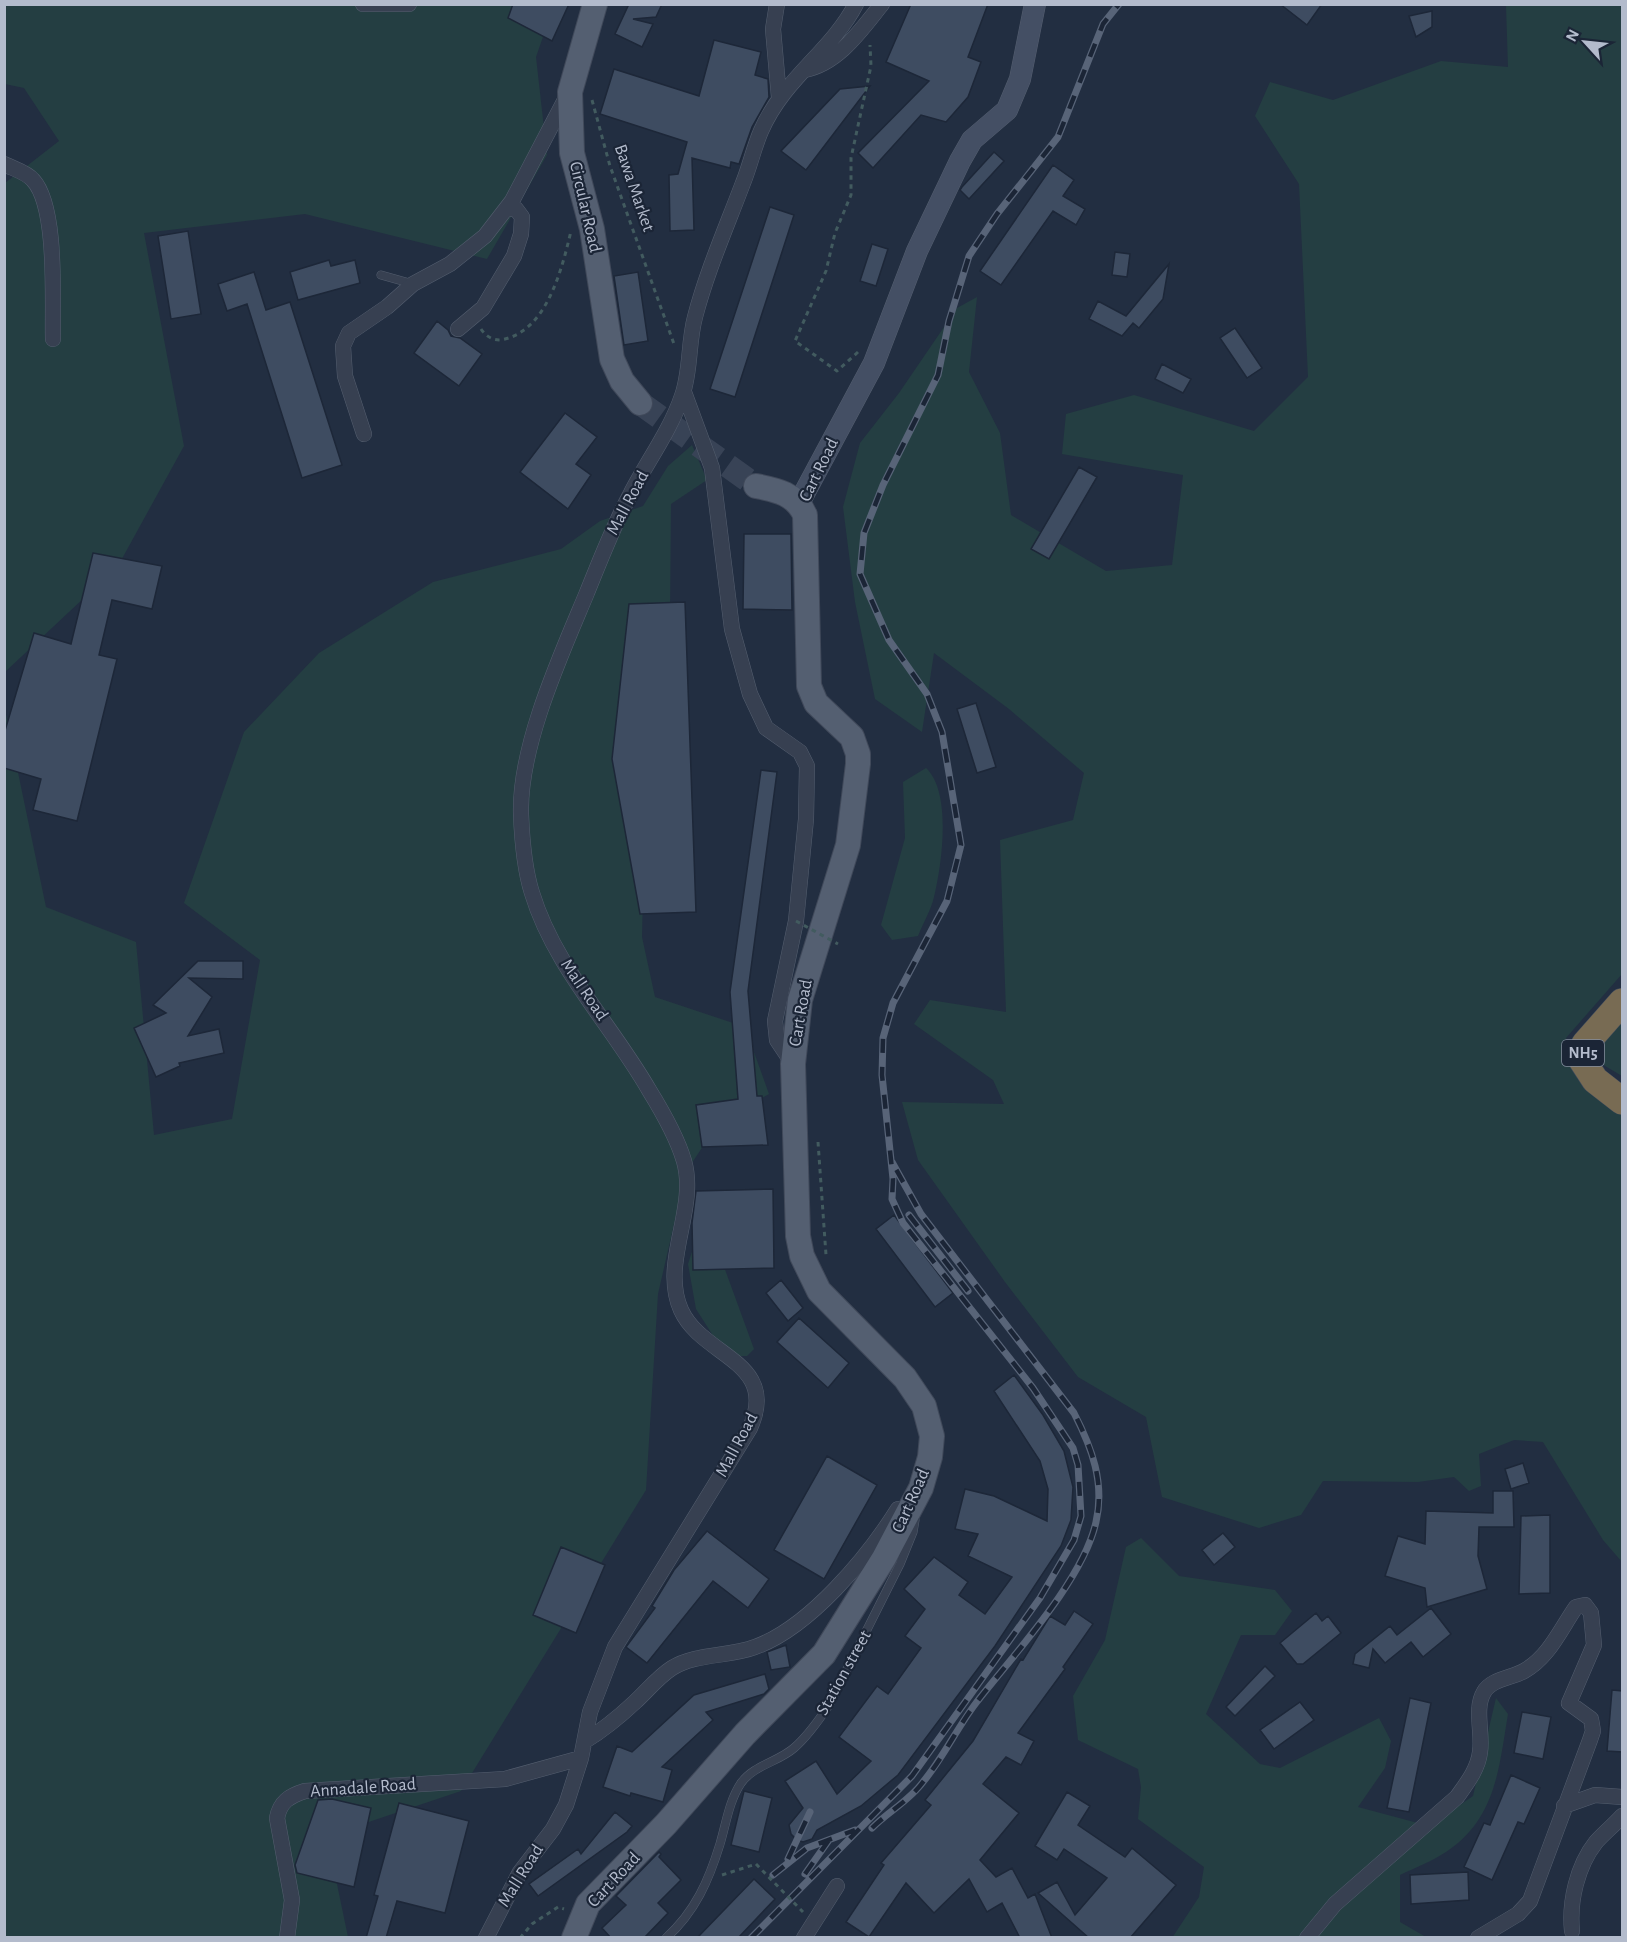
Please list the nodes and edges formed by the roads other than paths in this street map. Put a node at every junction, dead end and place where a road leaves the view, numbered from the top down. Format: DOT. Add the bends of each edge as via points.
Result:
graph roads {
  1 [pos="363,4"];
  2 [pos="409,4"];
  3 [pos="595,4"];
  4 [pos="777,4"];
  5 [pos="856,4"];
  6 [pos="882,4"];
  7 [pos="1035,4"];
  8 [pos="801,70"];
  9 [pos="580,92"];
  10 [pos="779,97"];
  11 [pos="4,165"];
  12 [pos="506,208"];
  13 [pos="381,274"];
  14 [pos="413,284"];
  15 [pos="458,329"];
  16 [pos="53,339"];
  17 [pos="685,384"];
  18 [pos="640,403"];
  19 [pos="364,434"];
  20 [pos="756,486"];
  21 [pos="799,503"];
  22 [pos="1623,1002"];
  23 [pos="793,1064"];
  24 [pos="1623,1101"];
  25 [pos="932,1436"];
  26 [pos="914,1503"];
  27 [pos="585,1741"];
  28 [pos="581,1758"];
  29 [pos="1623,1797"];
  30 [pos="1564,1806"];
  31 [pos="1623,1816"];
  32 [pos="837,1886"];
  33 [pos="1572,1931"];
  34 [pos="1483,1936"];
  35 [pos="287,1938"];
  36 [pos="486,1938"];
  37 [pos="574,1938"];
  38 [pos="666,1938"];
  39 [pos="804,1938"];
  40 [pos="1307,1938"];
  1 -- 2 [label="street"];
  3 -- 9 [label="main road, Circular Road"];
  4 -- 10 [label="street" via="773,29"];
  5 -- 8 [label="street, Mall Road" via="839,30"];
  6 -- 8 [label="street" via="848,44 814,68"];
  7 -- 21 [label="main road, Cart Road" via="1020,79 1006,110 972,140 956,169 916,251 874,363"];
  8 -- 10 [label="street, Mall Road"];
  9 -- 12 [label="street"];
  9 -- 18 [label="main road, Circular Road" via="572,153 592,229 612,359 622,381"];
  10 -- 17 [label="street, Mall Road" via="761,131 710,268 694,321"];
  11 -- 16 [label="street" via="32,178 42,195 51,240"];
  12 -- 14 [label="street" via="485,236 450,264"];
  12 -- 15 [label="street" via="516,209 522,217 514,256 483,308"];
  13 -- 14 [label="lane"];
  14 -- 19 [label="street" via="349,333 343,346 345,376"];
  17 -- 23 [label="street" via="711,468 732,628 750,694 766,728 800,752 807,766 796,921 775,1034"];
  17 -- 27 [label="street, Mall Road" via="662,444 615,525 556,667 523,777 523,832 531,892 554,946 626,1050 663,1114 684,1161 687,1184 674,1286 682,1312 743,1368 755,1384 758,1397 750,1428 615,1647 598,1686"];
  20 -- 21 [label="main road" via="781,492"];
  21 -- 23 [label="main road, Cart Road" via="807,520 809,686 816,703 852,737 858,764 846,853 801,992"];
  22 -- 24 [label="highway, NH5" via="1585,1044 1582,1060 1595,1080"];
  23 -- 25 [label="main road, Cart Road" via="798,1236 802,1256 826,1300 905,1378 928,1416"];
  25 -- 26 [label="main road, Cart Road" via="930,1457"];
  25 -- 27 [label="street" via="916,1477 884,1530 842,1580 802,1618 758,1646 693,1660 671,1669 618,1718"];
  26 -- 37 [label="main road, Cart Road" via="824,1654 588,1904"];
  26 -- 38 [label="lane, Station street" via="913,1532 907,1551 829,1705 794,1748 742,1782 695,1907"];
  27 -- 28 [label="street, Mall Road"];
  28 -- 35 [label="street, Annadale Road" via="505,1779 305,1791 286,1799 277,1818 292,1900"];
  28 -- 36 [label="street, Mall Road" via="561,1815 520,1872"];
  29 -- 30 [label="street" via="1595,1795"];
  30 -- 34 [label="street" via="1530,1901 1518,1914"];
  30 -- 40 [label="street" via="1593,1731 1591,1719 1569,1703 1594,1645 1591,1613 1585,1605 1576,1607 1540,1659 1484,1690 1480,1752 1472,1776 1457,1797 1335,1904"];
  31 -- 33 [label="street" via="1594,1845 1587,1858 1571,1904"];
  32 -- 39 [label="street"];
}
